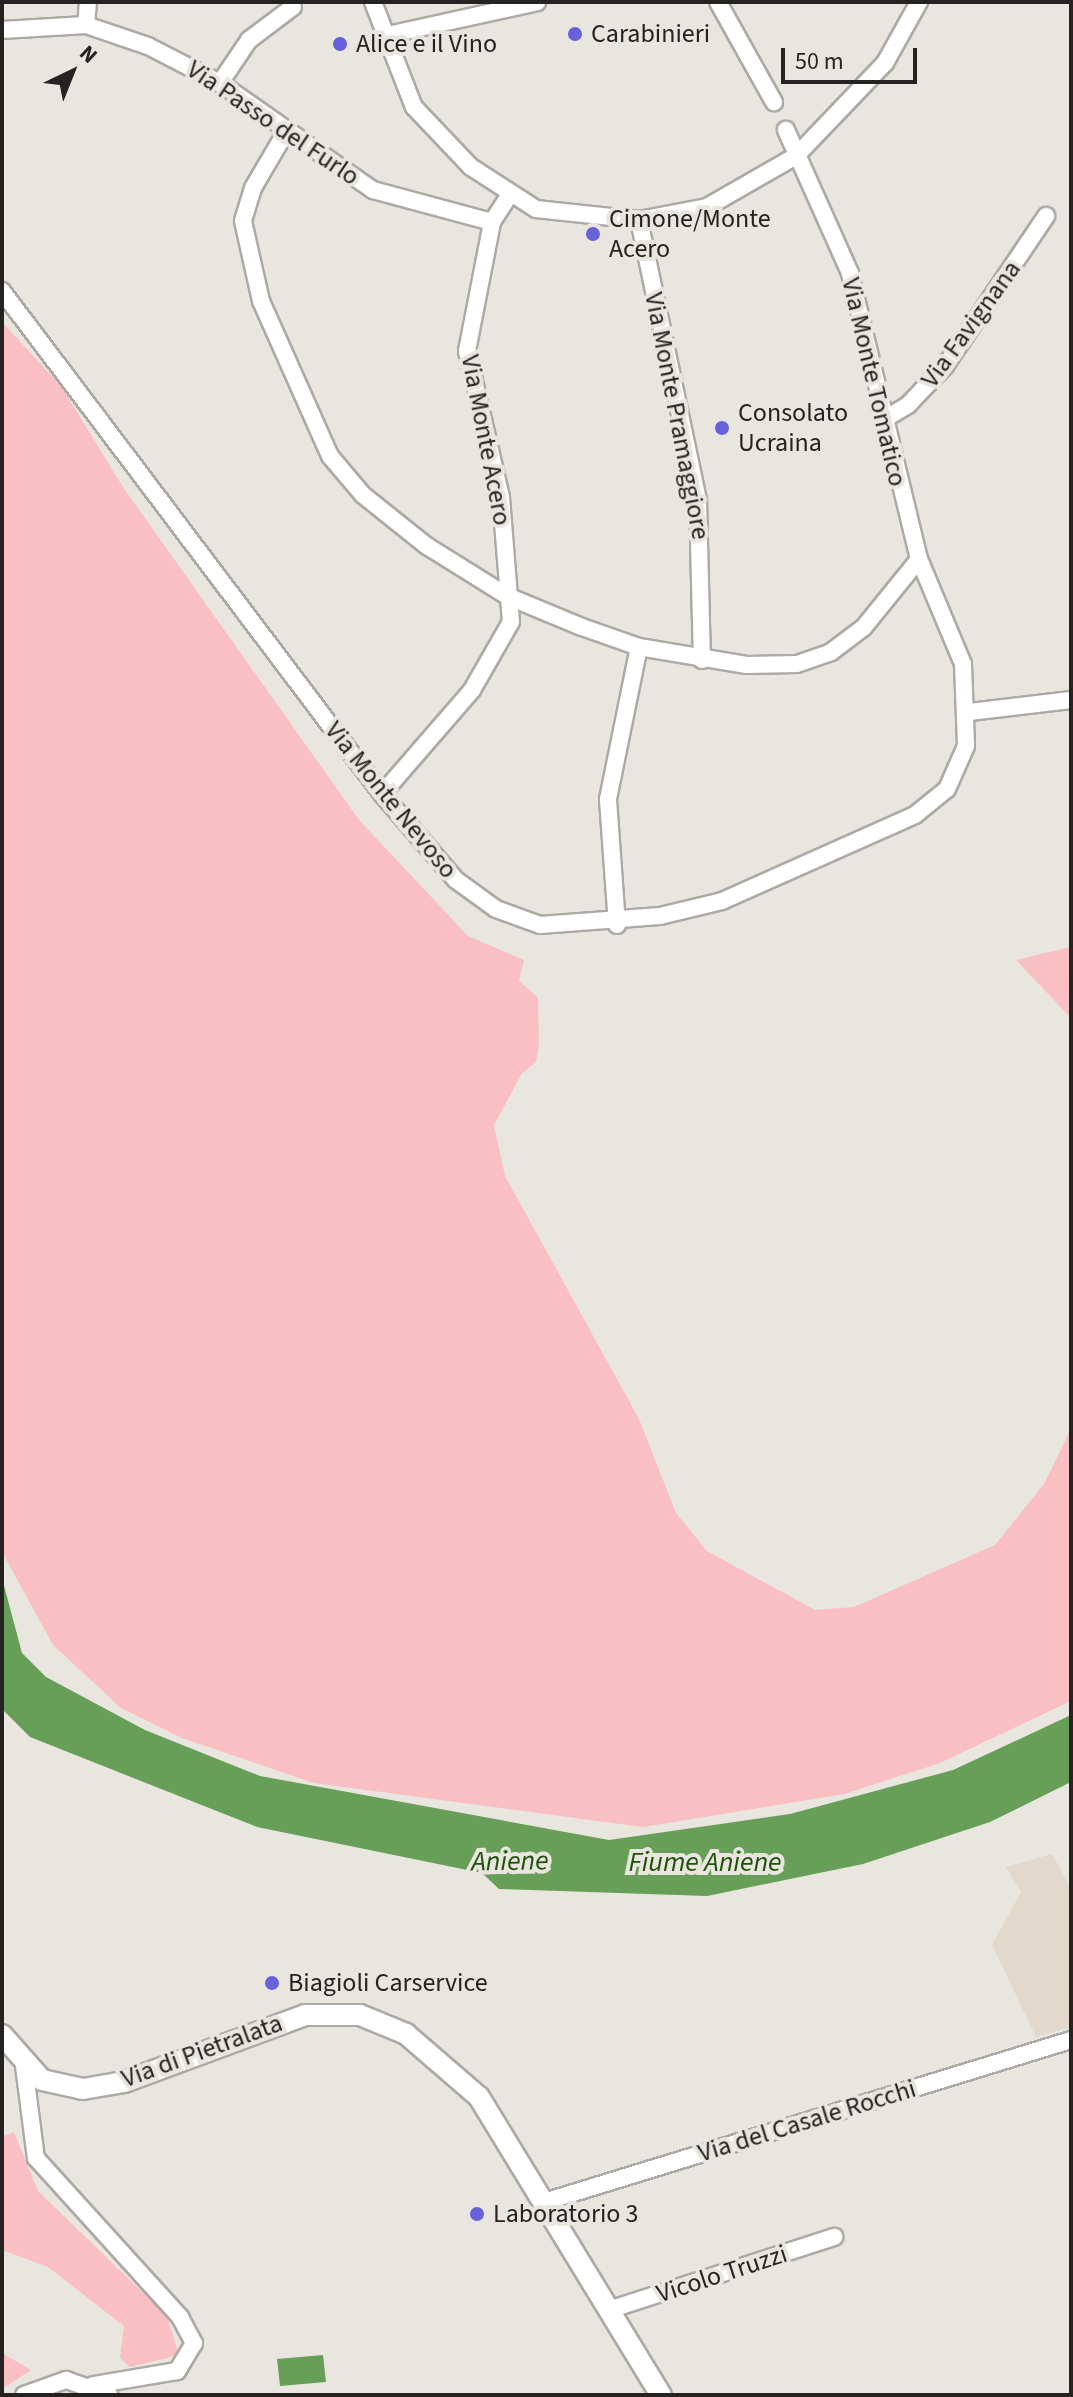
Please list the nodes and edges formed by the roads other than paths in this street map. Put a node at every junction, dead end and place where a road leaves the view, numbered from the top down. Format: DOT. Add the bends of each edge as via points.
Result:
graph roads {
  1 [pos="88,2"];
  2 [pos="373,2"];
  3 [pos="537,2"];
  4 [pos="718,2"];
  5 [pos="919,2"];
  6 [pos="293,7"];
  7 [pos="86,25"];
  8 [pos="4,33"];
  9 [pos="383,36"];
  10 [pos="220,83"];
  11 [pos="774,102"];
  12 [pos="287,130"];
  13 [pos="786,130"];
  14 [pos="796,156"];
  15 [pos="509,196"];
  16 [pos="1046,216"];
  17 [pos="639,220"];
  18 [pos="492,222"];
  19 [pos="2,291"];
  20 [pos="883,420"];
  21 [pos="919,559"];
  22 [pos="507,596"];
  23 [pos="639,647"];
  24 [pos="702,660"];
  25 [pos="1071,700"];
  26 [pos="969,712"];
  27 [pos="382,794"];
  28 [pos="617,925"];
  29 [pos="2,2035"];
  30 [pos="1071,2040"];
  31 [pos="24,2066"];
  32 [pos="544,2202"];
  33 [pos="834,2237"];
  34 [pos="609,2310"];
  35 [pos="93,2385"];
  36 [pos="24,2395"];
  37 [pos="109,2395"];
  38 [pos="661,2395"];
  1 -- 7 [label="street"];
  2 -- 9 [label="street"];
  3 -- 9 [label="street"];
  4 -- 11 [label="street"];
  5 -- 14 [label="street" via="885,63"];
  6 -- 10 [label="street" via="249,40"];
  7 -- 8 [label="street, Via Passo del Furlo"];
  7 -- 10 [label="street, Via Passo del Furlo"];
  9 -- 15 [label="street" via="422,117"];
  10 -- 12 [label="street, Via Passo del Furlo"];
  12 -- 18 [label="street, Via Passo del Furlo" via="373,190"];
  12 -- 22 [label="street" via="253,188 243,231 261,301 310,419 363,495"];
  13 -- 14 [label="street, Via Monte Tomatico"];
  14 -- 17 [label="street" via="707,207"];
  14 -- 20 [label="street, Via Monte Tomatico" via="850,273"];
  15 -- 17 [label="street" via="554,215"];
  15 -- 18 [label="street, Via Monte Acero"];
  16 -- 20 [label="street, Via Favignana" via="945,366 908,405"];
  17 -- 24 [label="street, Via Monte Pramaggiore" via="698,500"];
  18 -- 22 [label="street, Via Monte Acero" via="467,351 501,497"];
  19 -- 27 [label="street, Via Monte Nevoso"];
  20 -- 21 [label="street, Via Monte Tomatico"];
  21 -- 24 [label="street" via="864,627 818,657 770,666"];
  21 -- 26 [label="street, Via Monte Nevoso" via="958,647"];
  22 -- 23 [label="street"];
  22 -- 27 [label="street, Via Monte Acero" via="508,631 484,672"];
  23 -- 24 [label="street"];
  23 -- 28 [label="street" via="608,799"];
  25 -- 26 [label="street"];
  26 -- 28 [label="street, Via Monte Nevoso" via="957,773 915,815 722,901"];
  27 -- 28 [label="street, Via Monte Nevoso" via="456,880 496,909 540,925"];
  29 -- 31 [label="street, Via di Pietralata"];
  30 -- 32 [label="street, Via del Casale Rocchi"];
  31 -- 32 [label="street, Via di Pietralata" via="50,2084 93,2088 291,2018 360,2015 420,2042 463,2078"];
  31 -- 35 [label="street" via="36,2158 180,2317 194,2343 177,2371"];
  32 -- 34 [label="street, Via di Pietralata"];
  33 -- 34 [label="street, Vicolo Truzzi"];
  34 -- 38 [label="street, Via di Pietralata"];
  35 -- 36 [label="street" via="57,2381"];
  35 -- 37 [label="street"];
}
